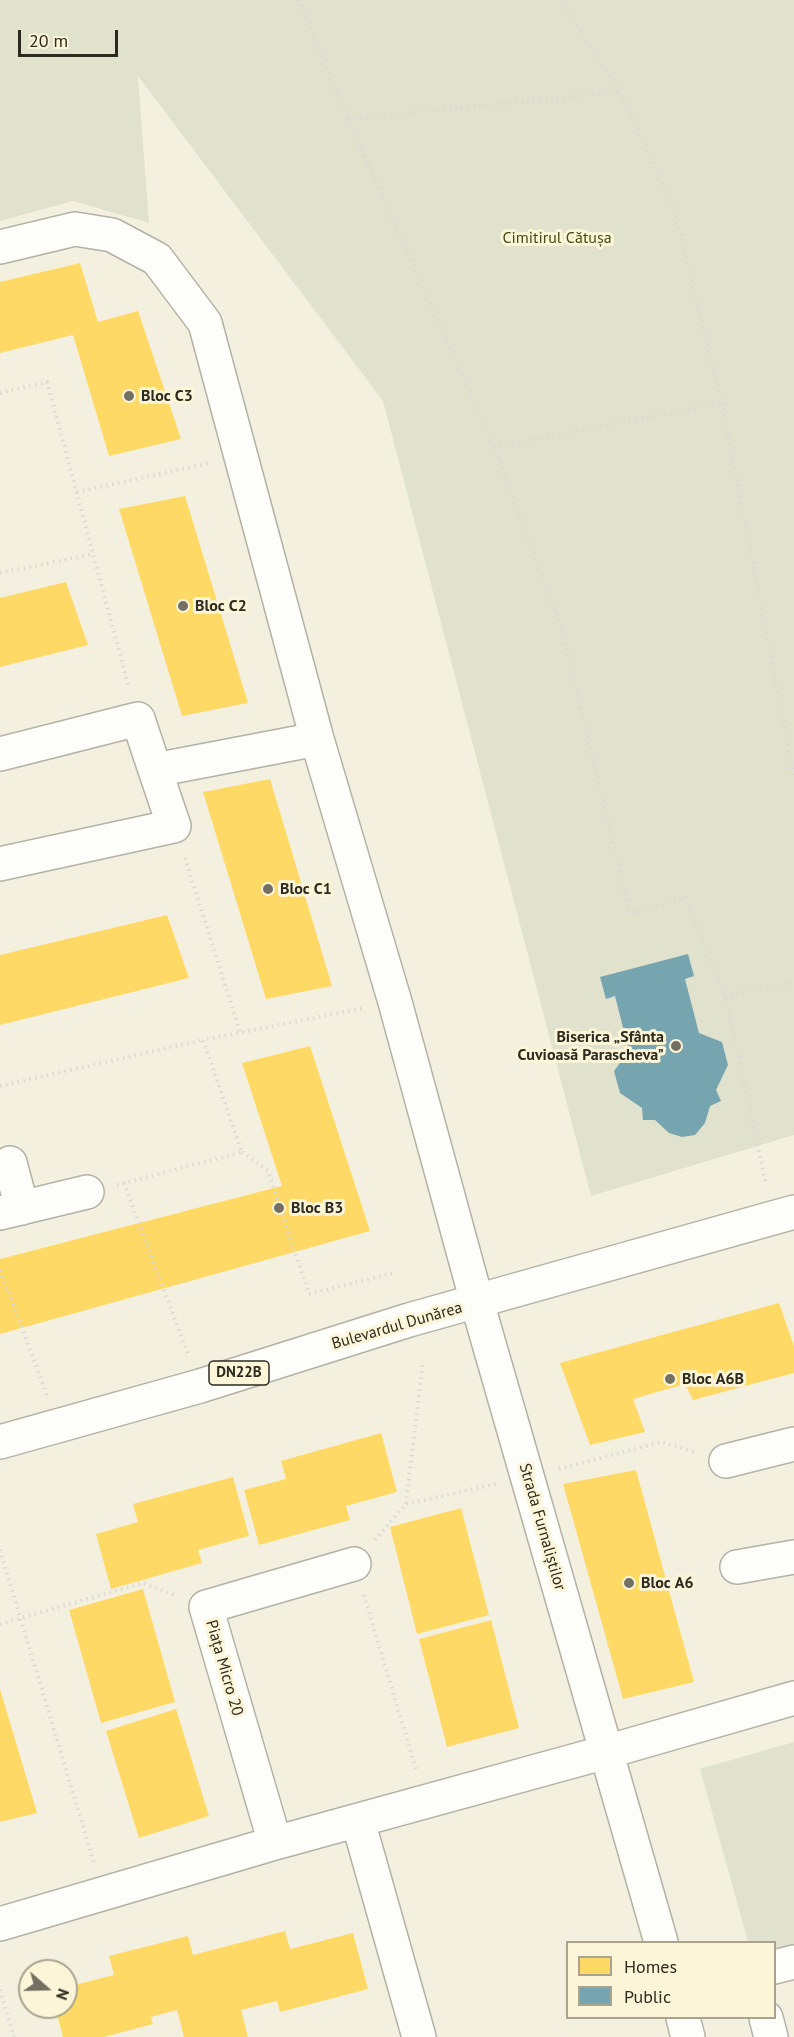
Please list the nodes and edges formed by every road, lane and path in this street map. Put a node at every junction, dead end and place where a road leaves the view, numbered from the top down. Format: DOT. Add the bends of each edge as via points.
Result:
graph roads {
  1 [pos="299,0"];
  2 [pos="560,0"];
  3 [pos="620,92"];
  4 [pos="348,119"];
  5 [pos="0,247"];
  6 [pos="0,393"];
  7 [pos="722,403"];
  8 [pos="494,447"];
  9 [pos="242,455"];
  10 [pos="76,492"];
  11 [pos="93,554"];
  12 [pos="0,573"];
  13 [pos="138,719"];
  14 [pos="317,740"];
  15 [pos="0,754"];
  16 [pos="155,770"];
  17 [pos="794,778"];
  18 [pos="174,826"];
  19 [pos="0,864"];
  20 [pos="794,982"];
  21 [pos="726,996"];
  22 [pos="395,1002"];
  23 [pos="240,1032"];
  24 [pos="203,1040"];
  25 [pos="0,1086"];
  26 [pos="242,1152"];
  27 [pos="10,1163"];
  28 [pos="124,1183"];
  29 [pos="87,1192"];
  30 [pos="11,1211"];
  31 [pos="784,1215"];
  32 [pos="0,1269"];
  33 [pos="394,1273"];
  34 [pos="477,1302"];
  35 [pos="423,1361"];
  36 [pos="200,1386"];
  37 [pos="58,1427"];
  38 [pos="0,1442"];
  39 [pos="794,1444"];
  40 [pos="726,1461"];
  41 [pos="406,1504"];
  42 [pos="0,1550"];
  43 [pos="794,1557"];
  44 [pos="354,1564"];
  45 [pos="737,1567"];
  46 [pos="206,1607"];
  47 [pos="21,1618"];
  48 [pos="0,1624"];
  49 [pos="794,1698"];
  50 [pos="606,1752"];
  51 [pos="426,1801"];
  52 [pos="358,1821"];
  53 [pos="275,1843"];
  54 [pos="104,1894"];
  55 [pos="0,1924"];
  56 [pos="661,1941"];
  57 [pos="794,1962"];
  58 [pos="776,1966"];
  59 [pos="0,1990"];
  60 [pos="683,2019"];
  61 [pos="766,2019"];
  62 [pos="14,2037"];
  63 [pos="418,2037"];
  64 [pos="688,2037"];
  65 [pos="771,2037"];
  1 -- 4 [label="path"];
  2 -- 3 [label="path"];
  3 -- 4 [label="path"];
  3 -- 7 [label="path" via="674,209"];
  4 -- 8 [label="path"];
  5 -- 9 [label="street, Strada Furnaliștilor" via="75,229 112,235 157,259 205,323"];
  6 -- 10 [label="path" via="47,382"];
  7 -- 8 [label="path"];
  7 -- 17 [label="path"];
  8 -- 21 [label="path" via="563,634 630,914 685,898"];
  9 -- 10 [label="path"];
  9 -- 14 [label="street, Strada Furnaliștilor"];
  10 -- 11 [label="path"];
  11 -- 12 [label="path"];
  11 -- 13 [label="path"];
  13 -- 15 [label="street"];
  13 -- 16 [label="street"];
  14 -- 16 [label="street"];
  14 -- 22 [label="street, Strada Furnaliștilor"];
  16 -- 18 [label="street"];
  18 -- 19 [label="street"];
  18 -- 23 [label="path"];
  20 -- 21 [label="path"];
  21 -- 31 [label="path"];
  22 -- 23 [label="path"];
  22 -- 34 [label="street, Strada Furnaliștilor"];
  23 -- 24 [label="path"];
  24 -- 25 [label="path"];
  24 -- 26 [label="path"];
  26 -- 28 [label="path"];
  26 -- 33 [label="path" via="268,1171 309,1294"];
  27 -- 30 [label="street"];
  28 -- 29 [label="path"];
  28 -- 36 [label="path"];
  29 -- 30 [label="street"];
  31 -- 34 [label="street, Bulevardul Dunărea / DN22B"];
  32 -- 37 [label="path"];
  34 -- 36 [label="street, Bulevardul Dunărea / DN22B"];
  34 -- 50 [label="street, Strada Furnaliștilor"];
  35 -- 41 [label="path"];
  36 -- 37 [label="street, Bulevardul Dunărea / DN22B"];
  37 -- 38 [label="street, Bulevardul Dunărea / DN22B"];
  39 -- 40 [label="street"];
  42 -- 47 [label="path"];
  43 -- 45 [label="street"];
  44 -- 46 [label="street, Piața Micro 20"];
  44 -- 51 [label="path"];
  46 -- 47 [label="path" via="143,1583"];
  46 -- 53 [label="street, Piața Micro 20"];
  47 -- 48 [label="path"];
  47 -- 54 [label="path"];
  49 -- 50 [label="street"];
  50 -- 51 [label="street"];
  50 -- 56 [label="street, Strada Furnaliștilor"];
  51 -- 52 [label="street"];
  52 -- 53 [label="street"];
  52 -- 63 [label="street"];
  53 -- 54 [label="street"];
  54 -- 55 [label="street"];
  57 -- 58 [label="street"];
  59 -- 62 [label="path"];
  60 -- 64 [label="street"];
  61 -- 65 [label="street"];
}
